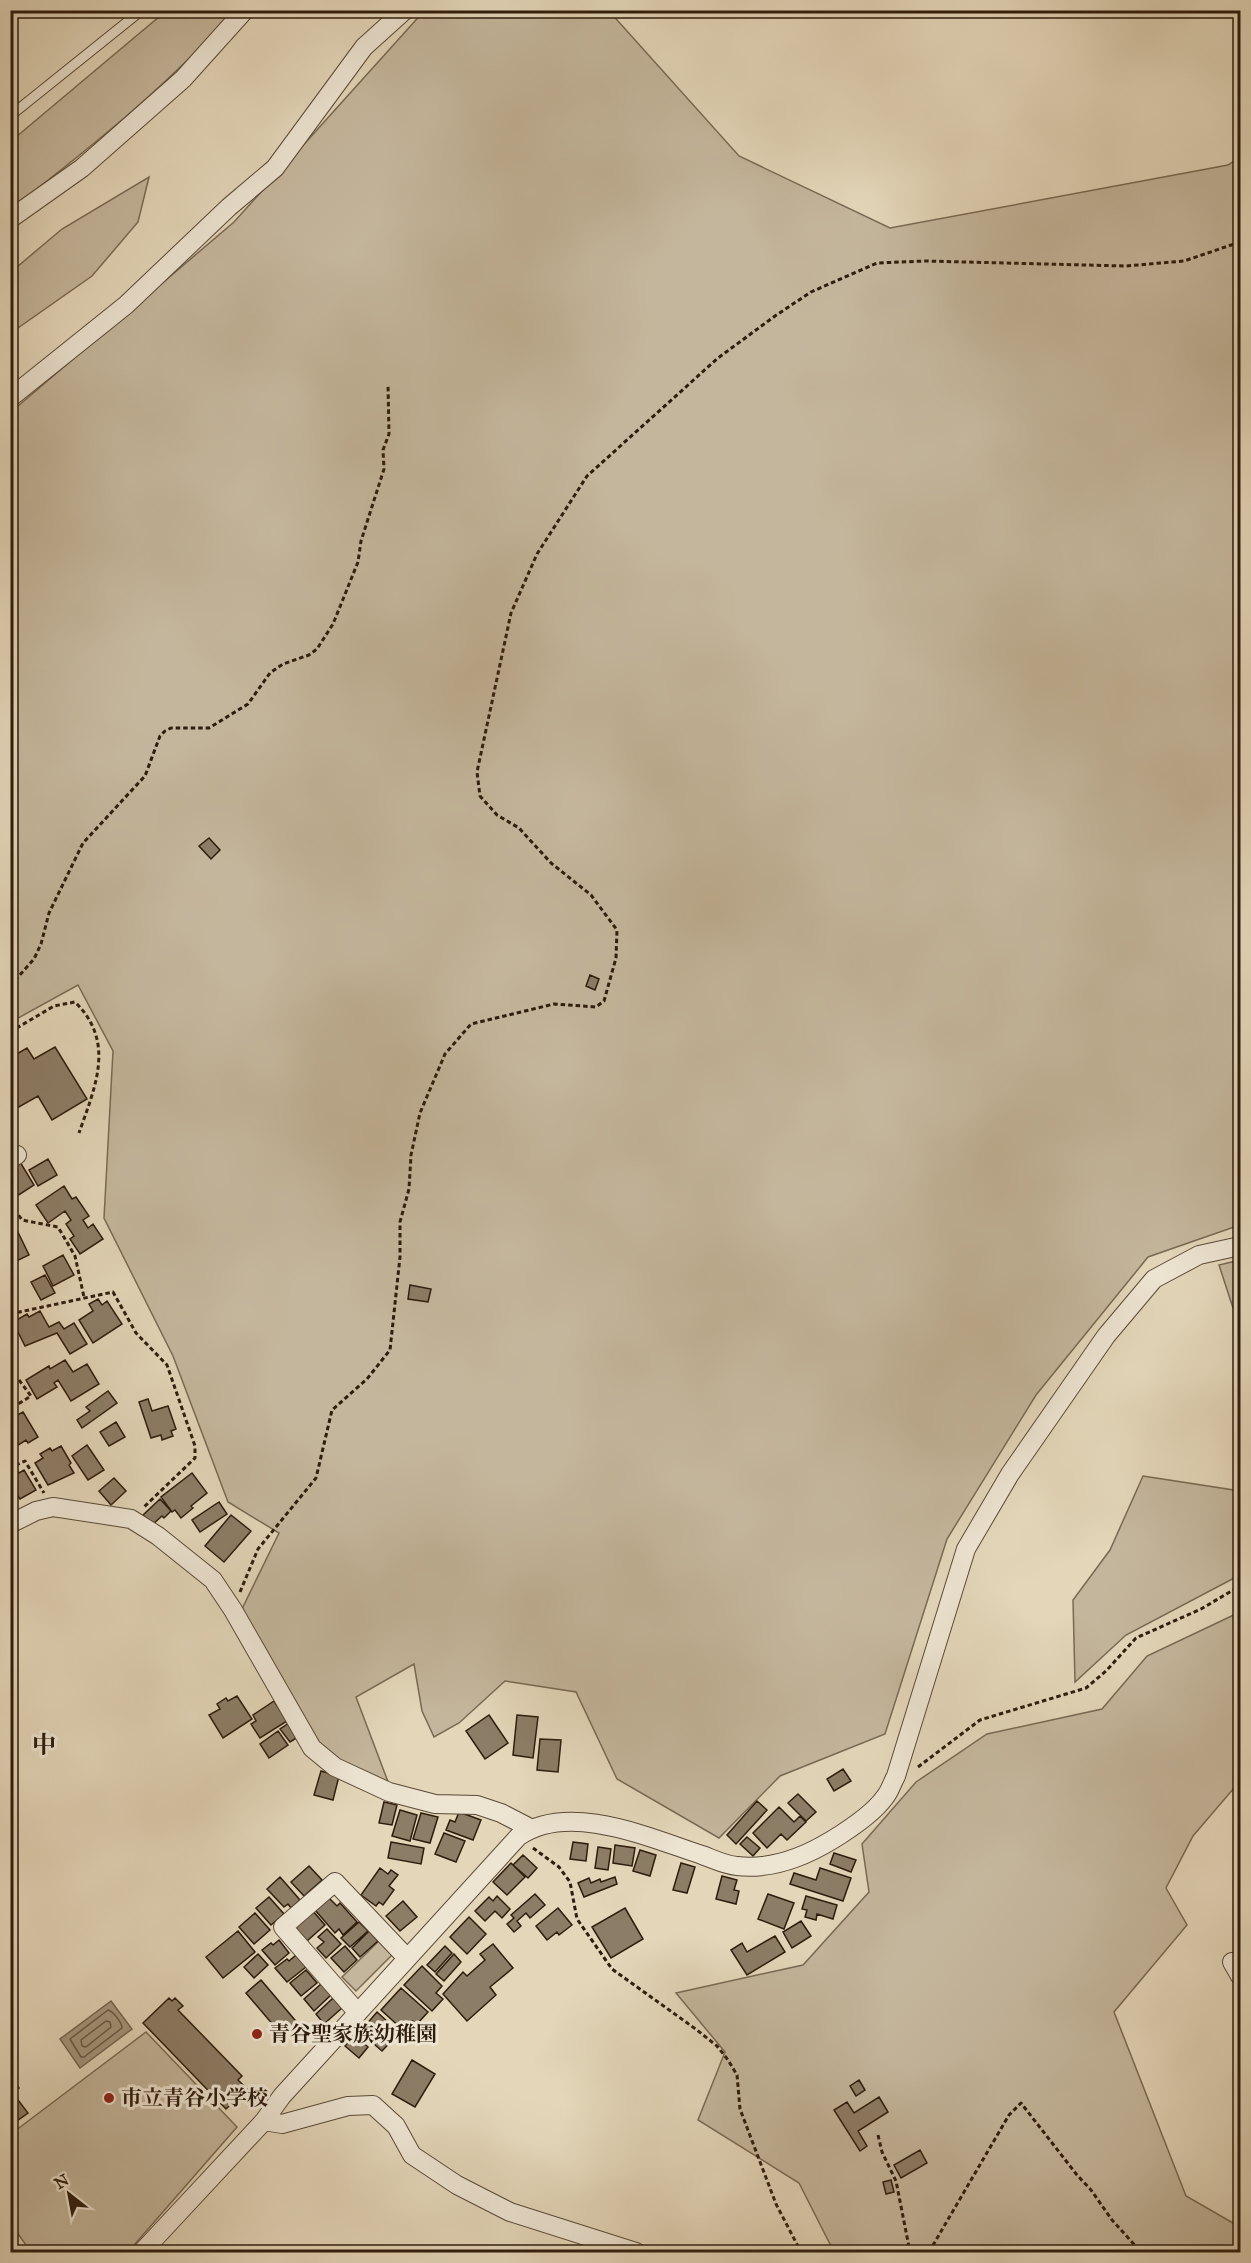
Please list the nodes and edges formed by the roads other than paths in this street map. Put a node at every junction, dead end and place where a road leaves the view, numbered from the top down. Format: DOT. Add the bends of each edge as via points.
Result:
graph roads {
  1 [pos="142,10"];
  2 [pos="245,10"];
  3 [pos="405,10"];
  4 [pos="10,116"];
  5 [pos="10,219"];
  6 [pos="10,398"];
  7 [pos="1240,1246"];
  8 [pos="10,1524"];
  9 [pos="524,1833"];
  10 [pos="407,1958"];
  11 [pos="358,2013"];
  12 [pos="264,2121"];
  13 [pos="142,2253"];
  14 [pos="636,2253"];
  1 -- 4 [label="lane"];
  2 -- 5 [label="street" via="174,86 82,168"];
  3 -- 6 [label="street" via="364,47 274,168 126,305"];
  7 -- 9 [label="street" via="1199,1255 1154,1279 1106,1336 1010,1474 966,1549 896,1776 885,1797 866,1816 814,1851 762,1866 735,1866 588,1822 565,1822"];
  8 -- 9 [label="street" via="52,1508 131,1519 213,1580 312,1748 335,1767 388,1791 435,1804 477,1805 501,1813"];
  9 -- 10 [label="street"];
  10 -- 11 [label="street"];
  10 -- 11 [label="street" via="335,1882 283,1927"];
  11 -- 12 [label="street"];
  12 -- 13 [label="street"];
  12 -- 14 [label="street" via="282,2124 348,2106 373,2105 396,2126 412,2155 457,2185 510,2212"];
}
